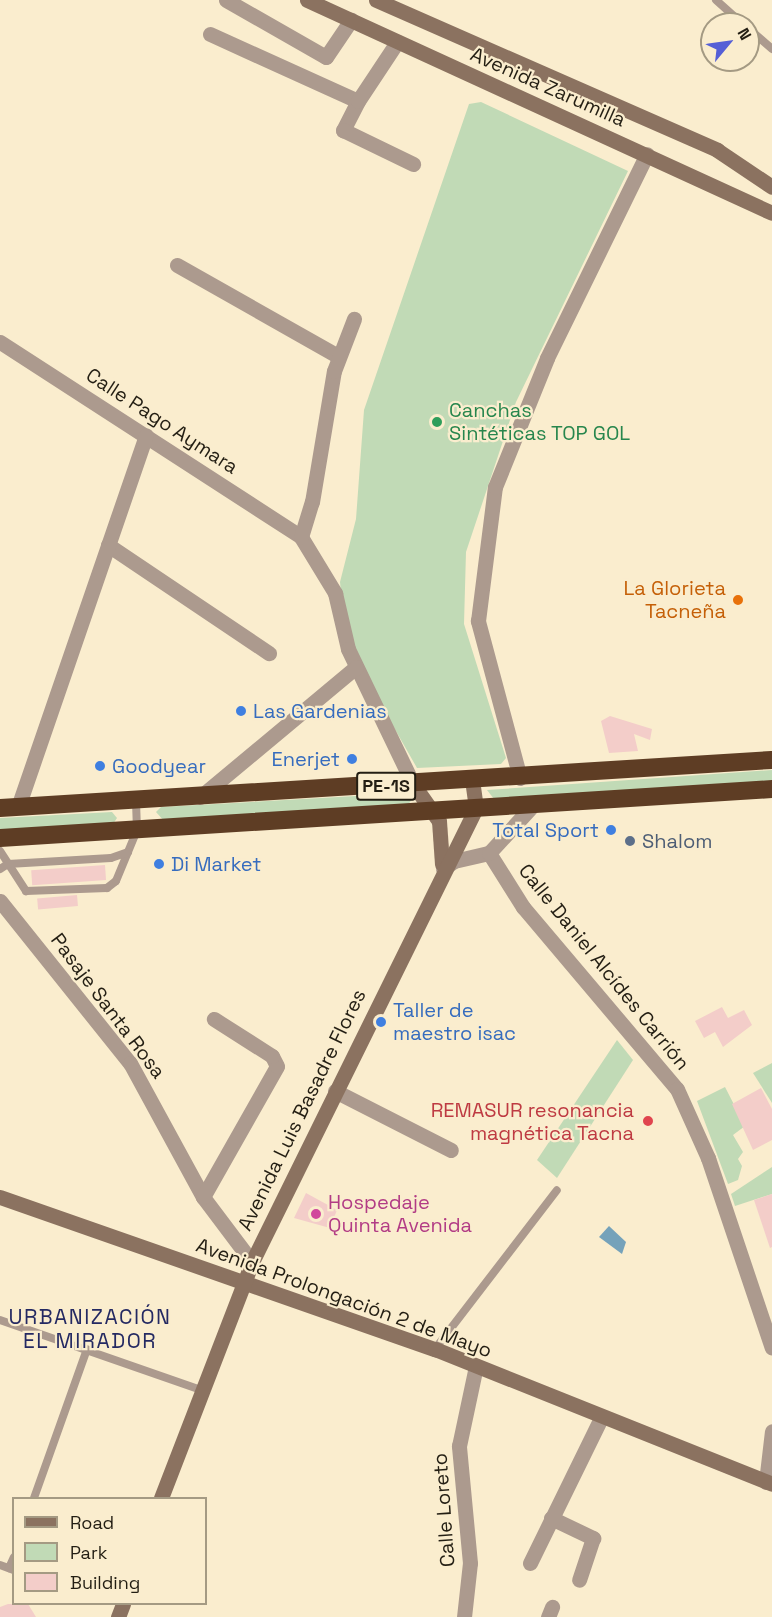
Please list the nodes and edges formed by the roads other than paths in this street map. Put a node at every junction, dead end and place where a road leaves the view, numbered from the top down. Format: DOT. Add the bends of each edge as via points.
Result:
graph roads {
  1 [pos="226,0"];
  2 [pos="307,0"];
  3 [pos="376,0"];
  4 [pos="716,0"];
  5 [pos="730,12"];
  6 [pos="351,20"];
  7 [pos="210,34"];
  8 [pos="760,38"];
  9 [pos="397,42"];
  10 [pos="772,49"];
  11 [pos="358,101"];
  12 [pos="647,154"];
  13 [pos="413,164"];
  14 [pos="772,187"];
  15 [pos="772,213"];
  16 [pos="177,266"];
  17 [pos="354,320"];
  18 [pos="0,342"];
  19 [pos="338,356"];
  20 [pos="146,435"];
  21 [pos="301,537"];
  22 [pos="108,545"];
  23 [pos="269,653"];
  24 [pos="356,667"];
  25 [pos="772,760"];
  26 [pos="520,778"];
  27 [pos="472,781"];
  28 [pos="413,784"];
  29 [pos="772,789"];
  30 [pos="200,797"];
  31 [pos="136,801"];
  32 [pos="535,803"];
  33 [pos="9,808"];
  34 [pos="476,808"];
  35 [pos="432,810"];
  36 [pos="137,830"];
  37 [pos="0,838"];
  38 [pos="0,851"];
  39 [pos="128,852"];
  40 [pos="489,853"];
  41 [pos="4,867"];
  42 [pos="442,870"];
  43 [pos="0,901"];
  44 [pos="214,1019"];
  45 [pos="335,1091"];
  46 [pos="451,1150"];
  47 [pos="557,1190"];
  48 [pos="0,1197"];
  49 [pos="203,1197"];
  50 [pos="252,1262"];
  51 [pos="243,1284"];
  52 [pos="0,1320"];
  53 [pos="772,1346"];
  54 [pos="87,1349"];
  55 [pos="435,1349"];
  56 [pos="476,1366"];
  57 [pos="201,1390"];
  58 [pos="601,1418"];
  59 [pos="772,1431"];
  60 [pos="769,1483"];
  61 [pos="34,1497"];
  62 [pos="161,1497"];
  63 [pos="551,1518"];
  64 [pos="530,1563"];
  65 [pos="0,1565"];
  66 [pos="11,1569"];
  67 [pos="579,1580"];
  68 [pos="464,1617"];
  1 -- 6 [label="street" via="326,57"];
  2 -- 6 [label="street, Avenida Zarumilla"];
  3 -- 14 [label="street, Avenida Zarumilla" via="717,150"];
  4 -- 5 [label="lane"];
  6 -- 9 [label="street, Avenida Zarumilla"];
  7 -- 11 [label="street"];
  8 -- 10 [label="lane"];
  9 -- 11 [label="street"];
  9 -- 12 [label="street, Avenida Zarumilla"];
  11 -- 13 [label="street" via="343,130"];
  12 -- 15 [label="street, Avenida Zarumilla"];
  12 -- 26 [label="street" via="547,358 495,487 478,621"];
  16 -- 19 [label="street"];
  17 -- 19 [label="street"];
  18 -- 20 [label="street, Calle Pago Aymara"];
  19 -- 21 [label="street" via="312,502"];
  20 -- 21 [label="street, Calle Pago Aymara"];
  20 -- 22 [label="street"];
  21 -- 24 [label="street" via="335,593"];
  22 -- 23 [label="street"];
  22 -- 33 [label="street"];
  24 -- 28 [label="street"];
  24 -- 30 [label="street"];
  25 -- 26 [label="highway, PE-1S"];
  26 -- 27 [label="highway, PE-1S"];
  27 -- 28 [label="highway, PE-1S"];
  27 -- 34 [label="street"];
  28 -- 30 [label="highway, PE-1S"];
  28 -- 35 [label="street"];
  29 -- 32 [label="highway, PE-1S"];
  30 -- 31 [label="highway, PE-1S"];
  31 -- 33 [label="highway, PE-1S"];
  31 -- 36 [label="lane"];
  32 -- 34 [label="highway, PE-1S"];
  32 -- 40 [label="street"];
  34 -- 35 [label="highway, PE-1S"];
  34 -- 42 [label="street, Avenida Luis Basadre Flores"];
  35 -- 36 [label="highway, PE-1S"];
  35 -- 42 [label="street" via="442,836"];
  36 -- 37 [label="highway, PE-1S"];
  36 -- 39 [label="lane"];
  38 -- 41 [label="lane"];
  39 -- 41 [label="lane" via="111,858"];
  39 -- 41 [label="lane" via="116,881 107,888 26,891"];
  40 -- 42 [label="street" via="454,861"];
  40 -- 53 [label="street, Calle Daniel Alcídes Carrión" via="523,907 652,1054 682,1096 708,1158"];
  42 -- 45 [label="street, Avenida Luis Basadre Flores"];
  43 -- 49 [label="street, Pasaje Santa Rosa" via="130,1063"];
  44 -- 49 [label="street" via="272,1056 277,1066"];
  45 -- 46 [label="street"];
  45 -- 50 [label="street, Avenida Luis Basadre Flores"];
  47 -- 55 [label="lane"];
  48 -- 51 [label="street, Avenida Prolongación 2 de Mayo"];
  49 -- 50 [label="street, Pasaje Santa Rosa" via="232,1241"];
  50 -- 51 [label="street, Avenida Luis Basadre Flores"];
  51 -- 55 [label="street, Avenida Prolongación 2 de Mayo"];
  51 -- 57 [label="street, Avenida Luis Basadre Flores"];
  52 -- 54 [label="lane"];
  54 -- 57 [label="lane"];
  54 -- 61 [label="lane"];
  55 -- 56 [label="street, Avenida Prolongación 2 de Mayo"];
  56 -- 58 [label="street, Avenida Prolongación 2 de Mayo"];
  56 -- 68 [label="street, Calle Loreto" via="459,1446 470,1563"];
  57 -- 62 [label="street, Avenida Luis Basadre Flores"];
  58 -- 60 [label="street, Avenida Prolongación 2 de Mayo"];
  58 -- 63 [label="street"];
  59 -- 60 [label="street"];
  63 -- 64 [label="street"];
  63 -- 67 [label="street" via="593,1538"];
  65 -- 66 [label="lane"];
}
